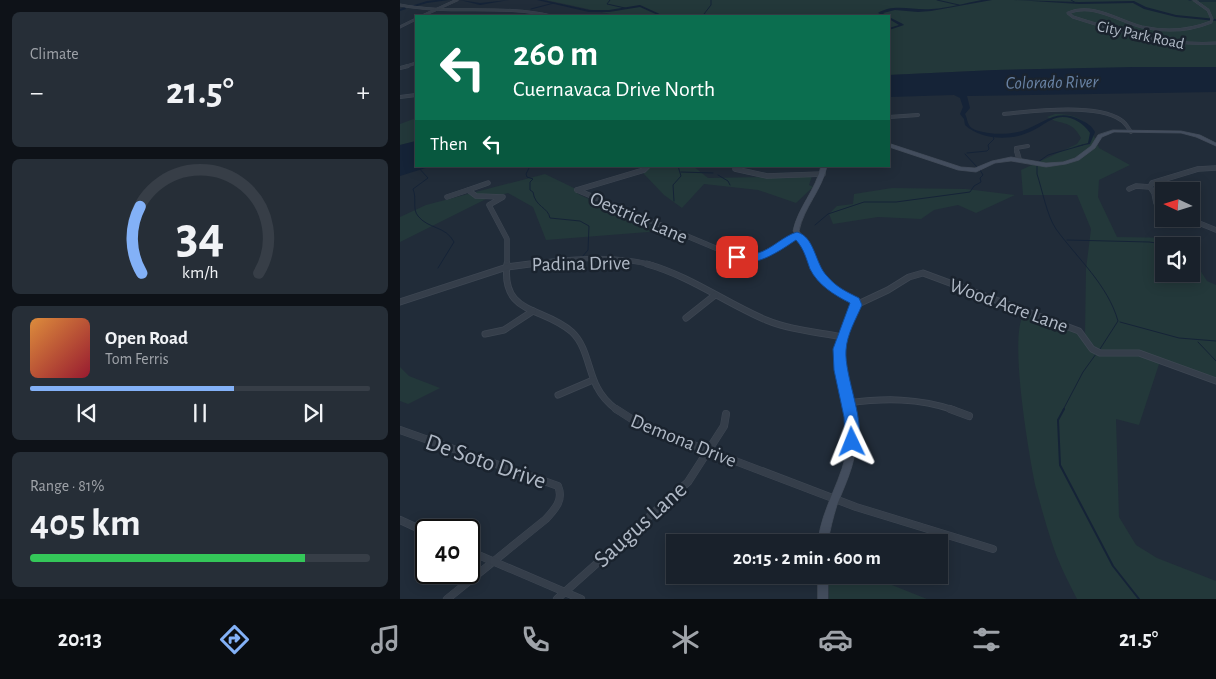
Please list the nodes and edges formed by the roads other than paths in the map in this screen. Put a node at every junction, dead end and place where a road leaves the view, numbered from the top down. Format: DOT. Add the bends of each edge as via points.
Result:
graph roads {
  1 [pos="457,0"];
  2 [pos="1194,0"];
  3 [pos="400,5"];
  4 [pos="438,9"];
  5 [pos="424,15"];
  6 [pos="546,15"];
  7 [pos="415,20"];
  8 [pos="400,27"];
  9 [pos="1216,44"];
  10 [pos="415,63"];
  11 [pos="400,68"];
  12 [pos="415,94"];
  13 [pos="400,97"];
  14 [pos="1004,114"];
  15 [pos="918,115"];
  16 [pos="890,117"];
  17 [pos="1130,132"];
  18 [pos="890,145"];
  19 [pos="1216,145"];
  20 [pos="1028,146"];
  21 [pos="1019,159"];
  22 [pos="647,167"];
  23 [pos="742,167"];
  24 [pos="1216,168"];
  25 [pos="735,169"];
  26 [pos="823,170"];
  27 [pos="742,172"];
  28 [pos="488,183"];
  29 [pos="1150,187"];
  30 [pos="1129,189"];
  31 [pos="468,190"];
  32 [pos="447,197"];
  33 [pos="1155,198"];
  34 [pos="1200,224"];
  35 [pos="1216,230"];
  36 [pos="797,235"];
  37 [pos="507,267"];
  38 [pos="715,295"];
  39 [pos="400,302"];
  40 [pos="856,305"];
  41 [pos="533,311"];
  42 [pos="686,318"];
  43 [pos="486,334"];
  44 [pos="842,337"];
  45 [pos="593,380"];
  46 [pos="1216,381"];
  47 [pos="558,394"];
  48 [pos="848,403"];
  49 [pos="726,414"];
  50 [pos="969,416"];
  51 [pos="400,430"];
  52 [pos="710,452"];
  53 [pos="834,499"];
  54 [pos="400,520"];
  55 [pos="415,527"];
  56 [pos="824,534"];
  57 [pos="993,549"];
  58 [pos="480,556"];
  59 [pos="492,562"];
  60 [pos="823,584"];
  61 [pos="565,592"];
  62 [pos="447,599"];
  63 [pos="557,599"];
  64 [pos="581,599"];
  65 [pos="823,599"];
  1 -- 4 [label="street"];
  2 -- 9 [label="street, City Park Road" via="1208,10 1212,20 1198,27 1156,29 1140,27 1093,10 1076,9 1068,13 1123,33 1185,44"];
  3 -- 4 [label="street"];
  4 -- 5 [label="street"];
  4 -- 6 [label="street" via="518,9"];
  7 -- 8 [label="street"];
  10 -- 11 [label="street"];
  12 -- 13 [label="street"];
  14 -- 17 [label="street" via="1053,109 1104,114 1124,122"];
  15 -- 16 [label="street"];
  17 -- 19 [label="street" via="1187,132"];
  17 -- 21 [label="street" via="1103,134 1093,147 1072,161 1052,165"];
  18 -- 21 [label="street" via="963,170 976,170 999,161"];
  20 -- 21 [label="street" via="1016,148"];
  22 -- 36 [label="street, Oestrick Lane" via="577,190 737,257 751,259 767,254"];
  23 -- 27 [label="street"];
  24 -- 29 [label="street" via="1193,170 1152,183"];
  25 -- 27 [label="street"];
  26 -- 27 [label="street" via="770,176"];
  26 -- 36 [label="street" via="796,226"];
  28 -- 31 [label="street"];
  29 -- 30 [label="street"];
  29 -- 33 [label="street"];
  31 -- 32 [label="street"];
  31 -- 37 [label="street, Demona Drive" via="478,197 503,197 489,205 507,239"];
  34 -- 35 [label="street"];
  36 -- 40 [label="street" via="807,247 822,279 837,292 852,298"];
  37 -- 38 [label="street, Padina Drive" via="549,261 631,260 666,269"];
  37 -- 39 [label="street, Padina Drive"];
  37 -- 41 [label="street, Demona Drive" via="507,287 512,296"];
  38 -- 42 [label="street"];
  38 -- 44 [label="street, Padina Drive" via="780,325"];
  40 -- 44 [label="street"];
  40 -- 46 [label="street, Wood Acre Lane" via="905,278 923,273 1079,331 1092,349 1100,353 1139,353"];
  41 -- 43 [label="street" via="501,332"];
  41 -- 45 [label="street, Demona Drive" via="560,323 575,335 584,350"];
  44 -- 48 [label="street" via="839,360"];
  45 -- 47 [label="street"];
  45 -- 52 [label="street, Demona Drive" via="603,397 630,419"];
  48 -- 50 [label="street" via="914,399"];
  48 -- 53 [label="street" via="852,429 850,457"];
  49 -- 52 [label="street, Saugus Lane" via="724,426"];
  51 -- 59 [label="street, De Soto Drive" via="558,486 562,495 554,511"];
  52 -- 53 [label="street, Demona Drive"];
  52 -- 61 [label="street, Saugus Lane" via="680,490"];
  53 -- 56 [label="street"];
  53 -- 57 [label="street, Demona Drive"];
  54 -- 55 [label="street"];
  58 -- 59 [label="street"];
  59 -- 61 [label="street"];
  59 -- 62 [label="street, De Soto Drive"];
  60 -- 65 [label="street"];
  61 -- 63 [label="street, Saugus Lane"];
  61 -- 64 [label="street"];
}
